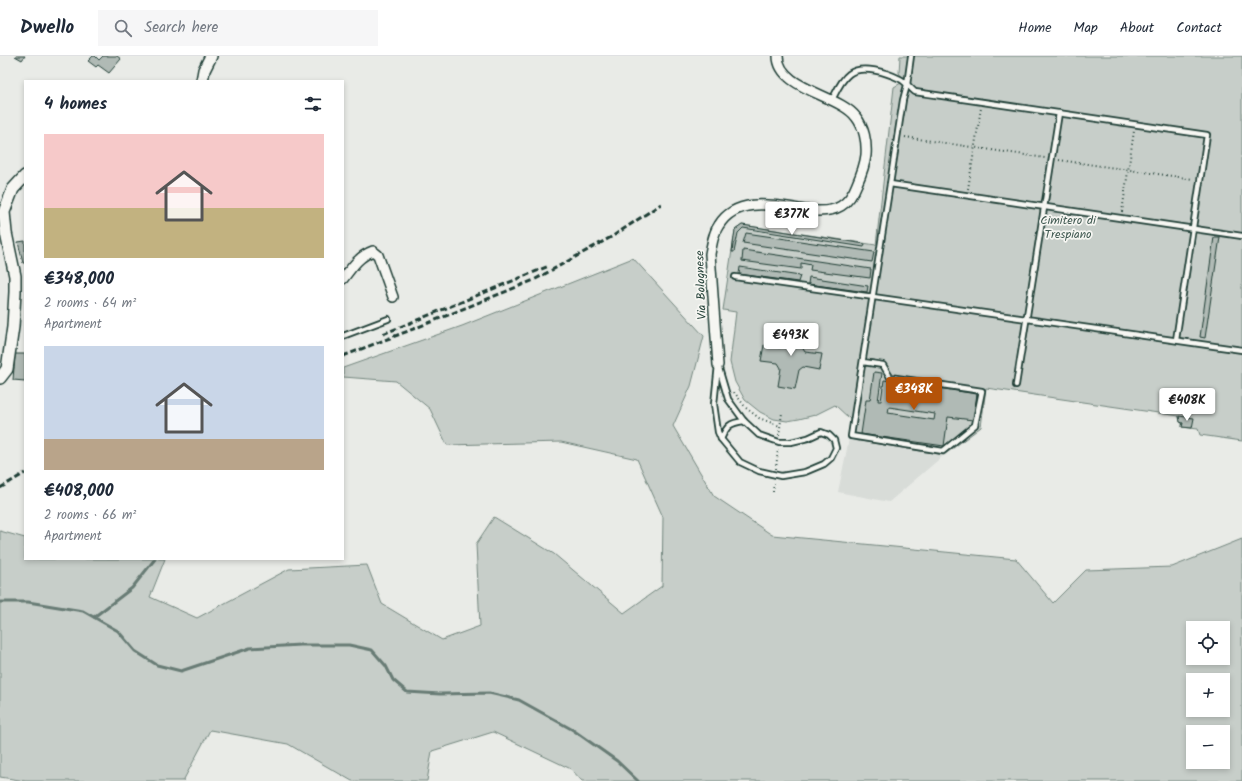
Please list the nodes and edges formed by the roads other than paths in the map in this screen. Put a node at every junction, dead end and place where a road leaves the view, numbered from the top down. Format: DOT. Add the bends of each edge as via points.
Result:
graph roads {
  1 [pos="211,56"];
  2 [pos="778,56"];
  3 [pos="911,56"];
  4 [pos="202,80"];
  5 [pos="907,85"];
  6 [pos="832,100"];
  7 [pos="1059,113"];
  8 [pos="24,177"];
  9 [pos="890,184"];
  10 [pos="1044,207"];
  11 [pos="2,220"];
  12 [pos="1193,229"];
  13 [pos="1242,236"];
  14 [pos="735,277"];
  15 [pos="344,278"];
  16 [pos="873,296"];
  17 [pos="393,297"];
  18 [pos="388,319"];
  19 [pos="1026,319"];
  20 [pos="344,336"];
  21 [pos="1176,340"];
  22 [pos="1242,350"];
  23 [pos="863,362"];
  24 [pos="718,366"];
  25 [pos="0,378"];
  26 [pos="1016,385"];
  27 [pos="744,421"];
  28 [pos="721,439"];
  1 -- 4 [label="street"];
  2 -- 6 [label="street, Via Bolognese" via="784,73 800,86"];
  3 -- 5 [label="lane"];
  5 -- 6 [label="lane" via="888,74 865,69 849,73"];
  5 -- 7 [label="lane" via="915,92"];
  5 -- 9 [label="lane"];
  6 -- 24 [label="street, Via Bolognese" via="856,116 864,133 866,155 860,177 852,194 842,206 808,211 776,205 754,205 736,209 719,225 710,254"];
  7 -- 10 [label="lane"];
  7 -- 12 [label="lane" via="1207,135"];
  8 -- 11 [label="street" via="13,189"];
  9 -- 10 [label="lane"];
  9 -- 16 [label="lane"];
  10 -- 12 [label="lane"];
  10 -- 19 [label="lane"];
  11 -- 25 [label="street" via="15,292 7,369"];
  12 -- 13 [label="lane"];
  12 -- 21 [label="lane"];
  14 -- 16 [label="lane"];
  15 -- 17 [label="street" via="364,254 373,251 378,255"];
  16 -- 19 [label="lane"];
  16 -- 23 [label="lane"];
  18 -- 20 [label="lane"];
  19 -- 21 [label="lane"];
  19 -- 26 [label="lane"];
  21 -- 22 [label="lane"];
  23 -- 23 [label="lane" via="851,436 943,451 975,424 982,390 890,378 883,365"];
  24 -- 27 [label="lane" via="728,399"];
  24 -- 28 [label="lane" via="714,404"];
  27 -- 28 [label="lane" via="734,422 726,428"];
  27 -- 28 [label="lane" via="759,435 779,442 792,442 821,432 834,440 836,448 824,464 805,472 781,476 759,471 740,462"];
}
